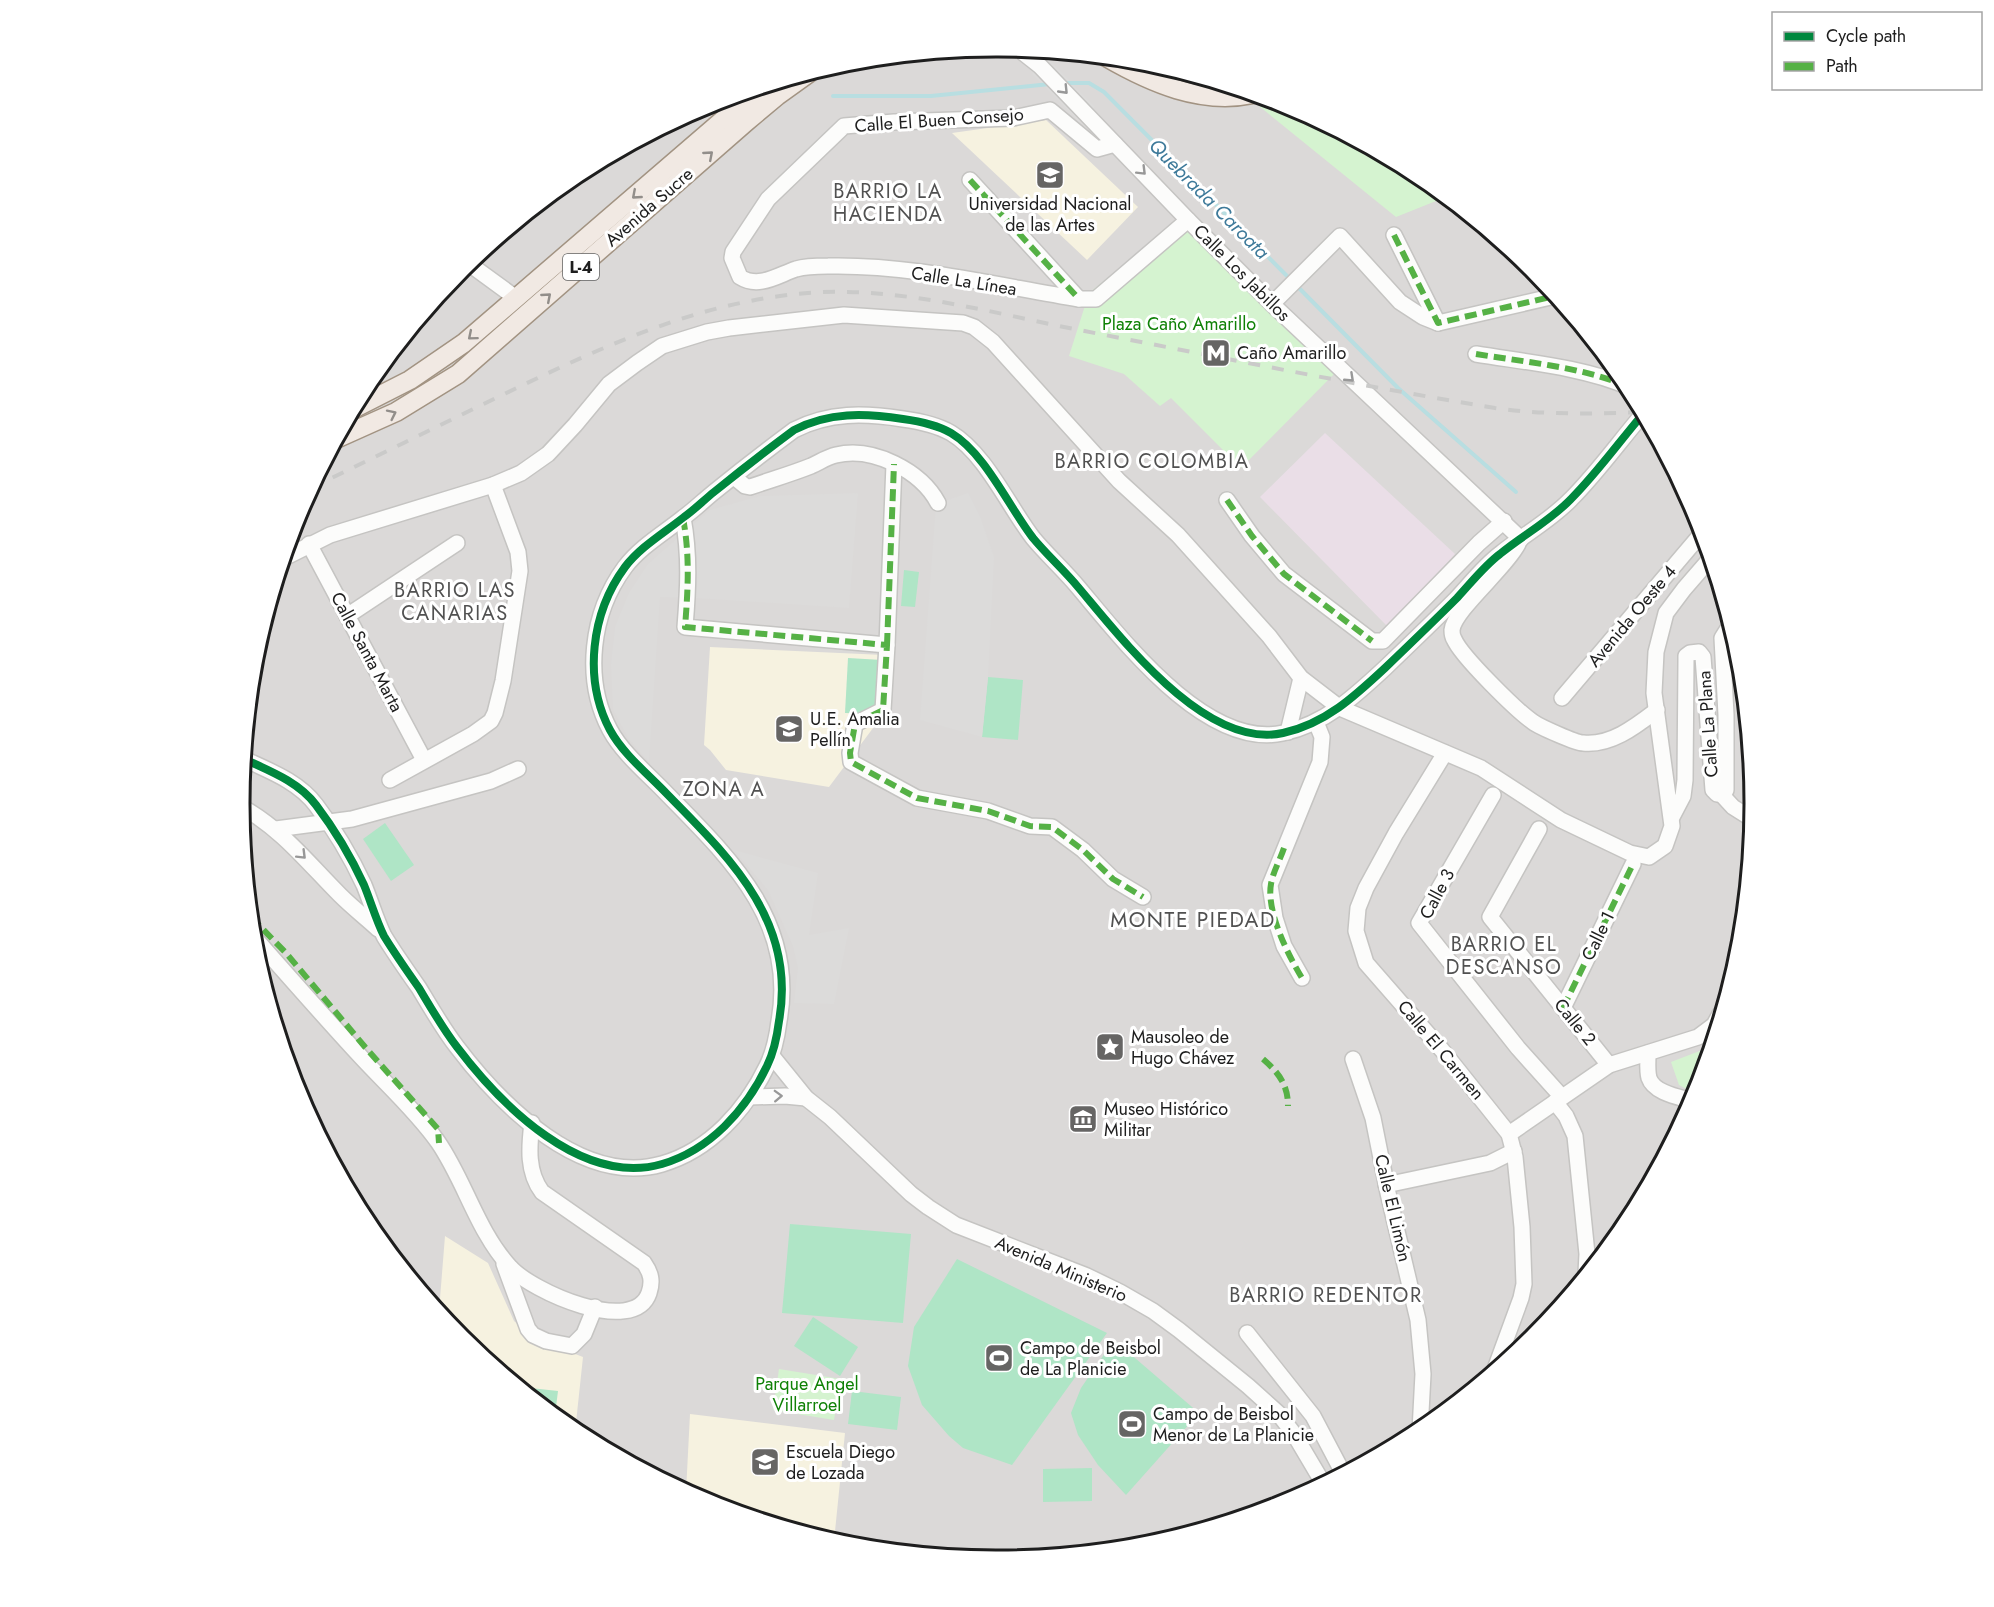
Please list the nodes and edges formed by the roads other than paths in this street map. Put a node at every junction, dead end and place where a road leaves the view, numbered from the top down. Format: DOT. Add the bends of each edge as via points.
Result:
graph roads {
  1 [pos="1030,58"];
  2 [pos="1124,68"];
  3 [pos="790,86"];
  4 [pos="1235,96"];
  5 [pos="744,102"];
  6 [pos="1115,144"];
  7 [pos="970,180"];
  8 [pos="1188,220"];
  9 [pos="1394,235"];
  10 [pos="733,252"];
  11 [pos="476,269"];
  12 [pos="516,298"];
  13 [pos="1546,298"];
  14 [pos="1079,299"];
  15 [pos="1272,304"];
  16 [pos="1438,323"];
  17 [pos="1476,354"];
  18 [pos="1612,381"];
  19 [pos="368,402"];
  20 [pos="1637,421"];
  21 [pos="349,433"];
  22 [pos="894,464"];
  23 [pos="734,477"];
  24 [pos="493,485"];
  25 [pos="1227,501"];
  26 [pos="938,503"];
  27 [pos="683,518"];
  28 [pos="1504,520"];
  29 [pos="1521,538"];
  30 [pos="1695,541"];
  31 [pos="457,543"];
  32 [pos="309,544"];
  33 [pos="294,552"];
  34 [pos="1704,565"];
  35 [pos="347,616"];
  36 [pos="1723,634"];
  37 [pos="887,645"];
  38 [pos="1301,678"];
  39 [pos="1562,698"];
  40 [pos="1340,708"];
  41 [pos="1657,710"];
  42 [pos="1316,722"];
  43 [pos="1288,732"];
  44 [pos="1445,753"];
  45 [pos="424,760"];
  46 [pos="252,763"];
  47 [pos="518,770"];
  48 [pos="390,780"];
  49 [pos="1721,794"];
  50 [pos="1493,795"];
  51 [pos="250,812"];
  52 [pos="1744,814"];
  53 [pos="1672,817"];
  54 [pos="326,821"];
  55 [pos="276,829"];
  56 [pos="1539,829"];
  57 [pos="1633,864"];
  58 [pos="1143,897"];
  59 [pos="383,933"];
  60 [pos="265,950"];
  61 [pos="1302,978"];
  62 [pos="1563,1008"];
  63 [pos="1708,1029"];
  64 [pos="1648,1053"];
  65 [pos="772,1056"];
  66 [pos="1353,1059"];
  67 [pos="1609,1065"];
  68 [pos="749,1097"];
  69 [pos="806,1098"];
  70 [pos="1683,1098"];
  71 [pos="1558,1099"];
  72 [pos="532,1124"];
  73 [pos="1509,1134"];
  74 [pos="1514,1151"];
  75 [pos="1386,1185"];
  76 [pos="501,1257"];
  77 [pos="1587,1261"];
  78 [pos="595,1308"];
  79 [pos="1247,1333"];
  80 [pos="1500,1354"];
  81 [pos="1421,1418"];
  82 [pos="1339,1466"];
  83 [pos="1319,1477"];
  1 -- 6 [label="street, Calle Los Jabillos, one-way"];
  2 -- 4 [label="main road" via="1181,91"];
  21 -- 3 [label="main road, Avenida Sucre / L-4, one-way" via="396,412 458,374"];
  5 -- 12 [label="main road, Avenida Sucre / L-4, one-way"];
  6 -- 8 [label="street, Calle Los Jabillos, one-way"];
  6 -- 10 [label="street, Calle El Buen Consejo" via="1097,149 1050,110 1013,118 844,126 768,199"];
  7 -- 14 [label="street"];
  8 -- 14 [label="street, Calle La Línea" via="1096,299"];
  8 -- 15 [label="street, Calle Los Jabillos"];
  9 -- 16 [label="street"];
  10 -- 14 [label="street, Calle La Línea" via="740,277 753,282 797,269 851,266 928,274"];
  11 -- 12 [label="street"];
  12 -- 19 [label="main road, Avenida Sucre / L-4, one-way" via="430,368"];
  13 -- 16 [label="street"];
  15 -- 16 [label="street" via="1340,236 1400,303"];
  15 -- 28 [label="street, Calle Los Jabillos, one-way"];
  17 -- 18 [label="street"];
  20 -- 29 [label="street" via="1571,500"];
  22 -- 23 [label="street" via="848,453 750,487"];
  22 -- 26 [label="street" via="925,484"];
  22 -- 37 [label="street"];
  23 -- 27 [label="street"];
  23 -- 43 [label="street" via="794,430 820,419 872,414 950,432 972,451 1034,538 1141,660 1172,689 1226,725 1255,735"];
  24 -- 32 [label="street"];
  24 -- 38 [label="street" via="521,473 549,454 609,384 662,346 729,328 844,315 963,323 993,342 1119,481 1178,535 1269,636"];
  24 -- 45 [label="street" via="518,552 520,571 500,695 491,721"];
  25 -- 28 [label="street" via="1284,574 1372,641 1383,641"];
  27 -- 37 [label="street" via="689,577 684,627"];
  27 -- 65 [label="street" via="637,553 603,603 594,645 598,694 617,741 727,857 751,888 767,921 783,987"];
  28 -- 29 [label="street, Calle Los Jabillos"];
  29 -- 40 [label="street" via="1499,554"];
  29 -- 41 [label="street" via="1511,557 1457,617 1452,633 1466,656 1534,723 1582,744 1605,742 1634,728"];
  30 -- 39 [label="street, Avenida Oeste 4"];
  31 -- 35 [label="street"];
  32 -- 33 [label="street"];
  32 -- 35 [label="street, Calle Santa Marta"];
  34 -- 41 [label="street" via="1673,602 1663,621 1656,652"];
  35 -- 45 [label="street, Calle Santa Marta"];
  36 -- 49 [label="street, Calle La Plana" via="1727,786"];
  37 -- 58 [label="street" via="883,710 855,724 851,762 917,798 988,811 1030,826 1052,827 1113,879"];
  38 -- 40 [label="street"];
  38 -- 43 [label="street"];
  40 -- 42 [label="street"];
  40 -- 44 [label="street"];
  41 -- 53 [label="street"];
  42 -- 43 [label="street"];
  42 -- 61 [label="street" via="1322,737 1320,762 1270,885 1284,946"];
  44 -- 53 [label="street" via="1492,774 1561,820 1630,853 1649,857 1660,851 1671,833"];
  44 -- 73 [label="street, Calle El Carmen" via="1366,888 1357,918 1358,937 1366,963"];
  45 -- 48 [label="street"];
  46 -- 54 [label="street" via="289,781 310,798"];
  47 -- 54 [label="street" via="421,801 352,819"];
  49 -- 52 [label="street"];
  49 -- 53 [label="street, Calle La Plana" via="1714,792 1712,785 1703,657 1701,653 1690,653 1686,656 1686,780"];
  50 -- 71 [label="street, Calle 3" via="1419,923"];
  51 -- 55 [label="street"];
  54 -- 55 [label="street"];
  54 -- 59 [label="street" via="347,850"];
  55 -- 59 [label="street, one-way"];
  56 -- 62 [label="street, Calle 2" via="1490,917"];
  57 -- 62 [label="street, Calle 1"];
  59 -- 72 [label="street" via="455,1045 499,1095"];
  60 -- 76 [label="street" via="430,1132"];
  62 -- 67 [label="street, Calle 2"];
  63 -- 64 [label="street" via="1698,1037"];
  64 -- 67 [label="street"];
  64 -- 70 [label="street" via="1651,1082 1660,1090"];
  65 -- 68 [label="street"];
  65 -- 69 [label="street, Avenida Ministerio"];
  66 -- 75 [label="street, Calle El Limón" via="1373,1118"];
  67 -- 71 [label="street"];
  68 -- 69 [label="street, one-way"];
  68 -- 72 [label="street" via="736,1115 699,1148 641,1169 589,1161"];
  69 -- 83 [label="street, Avenida Ministerio" via="910,1194 940,1216 1087,1276 1162,1317 1278,1413"];
  71 -- 73 [label="street"];
  71 -- 77 [label="street" via="1575,1136"];
  72 -- 78 [label="street" via="531,1170 542,1192 644,1263 649,1271 650,1289 639,1307 618,1312"];
  73 -- 74 [label="street, Calle El Carmen"];
  74 -- 75 [label="street" via="1490,1163"];
  74 -- 80 [label="street, Calle El Carmen" via="1524,1284"];
  75 -- 81 [label="street, Calle El Limón" via="1422,1345"];
  76 -- 78 [label="street" via="530,1283 558,1298"];
  76 -- 78 [label="street" via="524,1324 533,1335 572,1346 584,1334"];
  79 -- 82 [label="street" via="1313,1416"];
}
